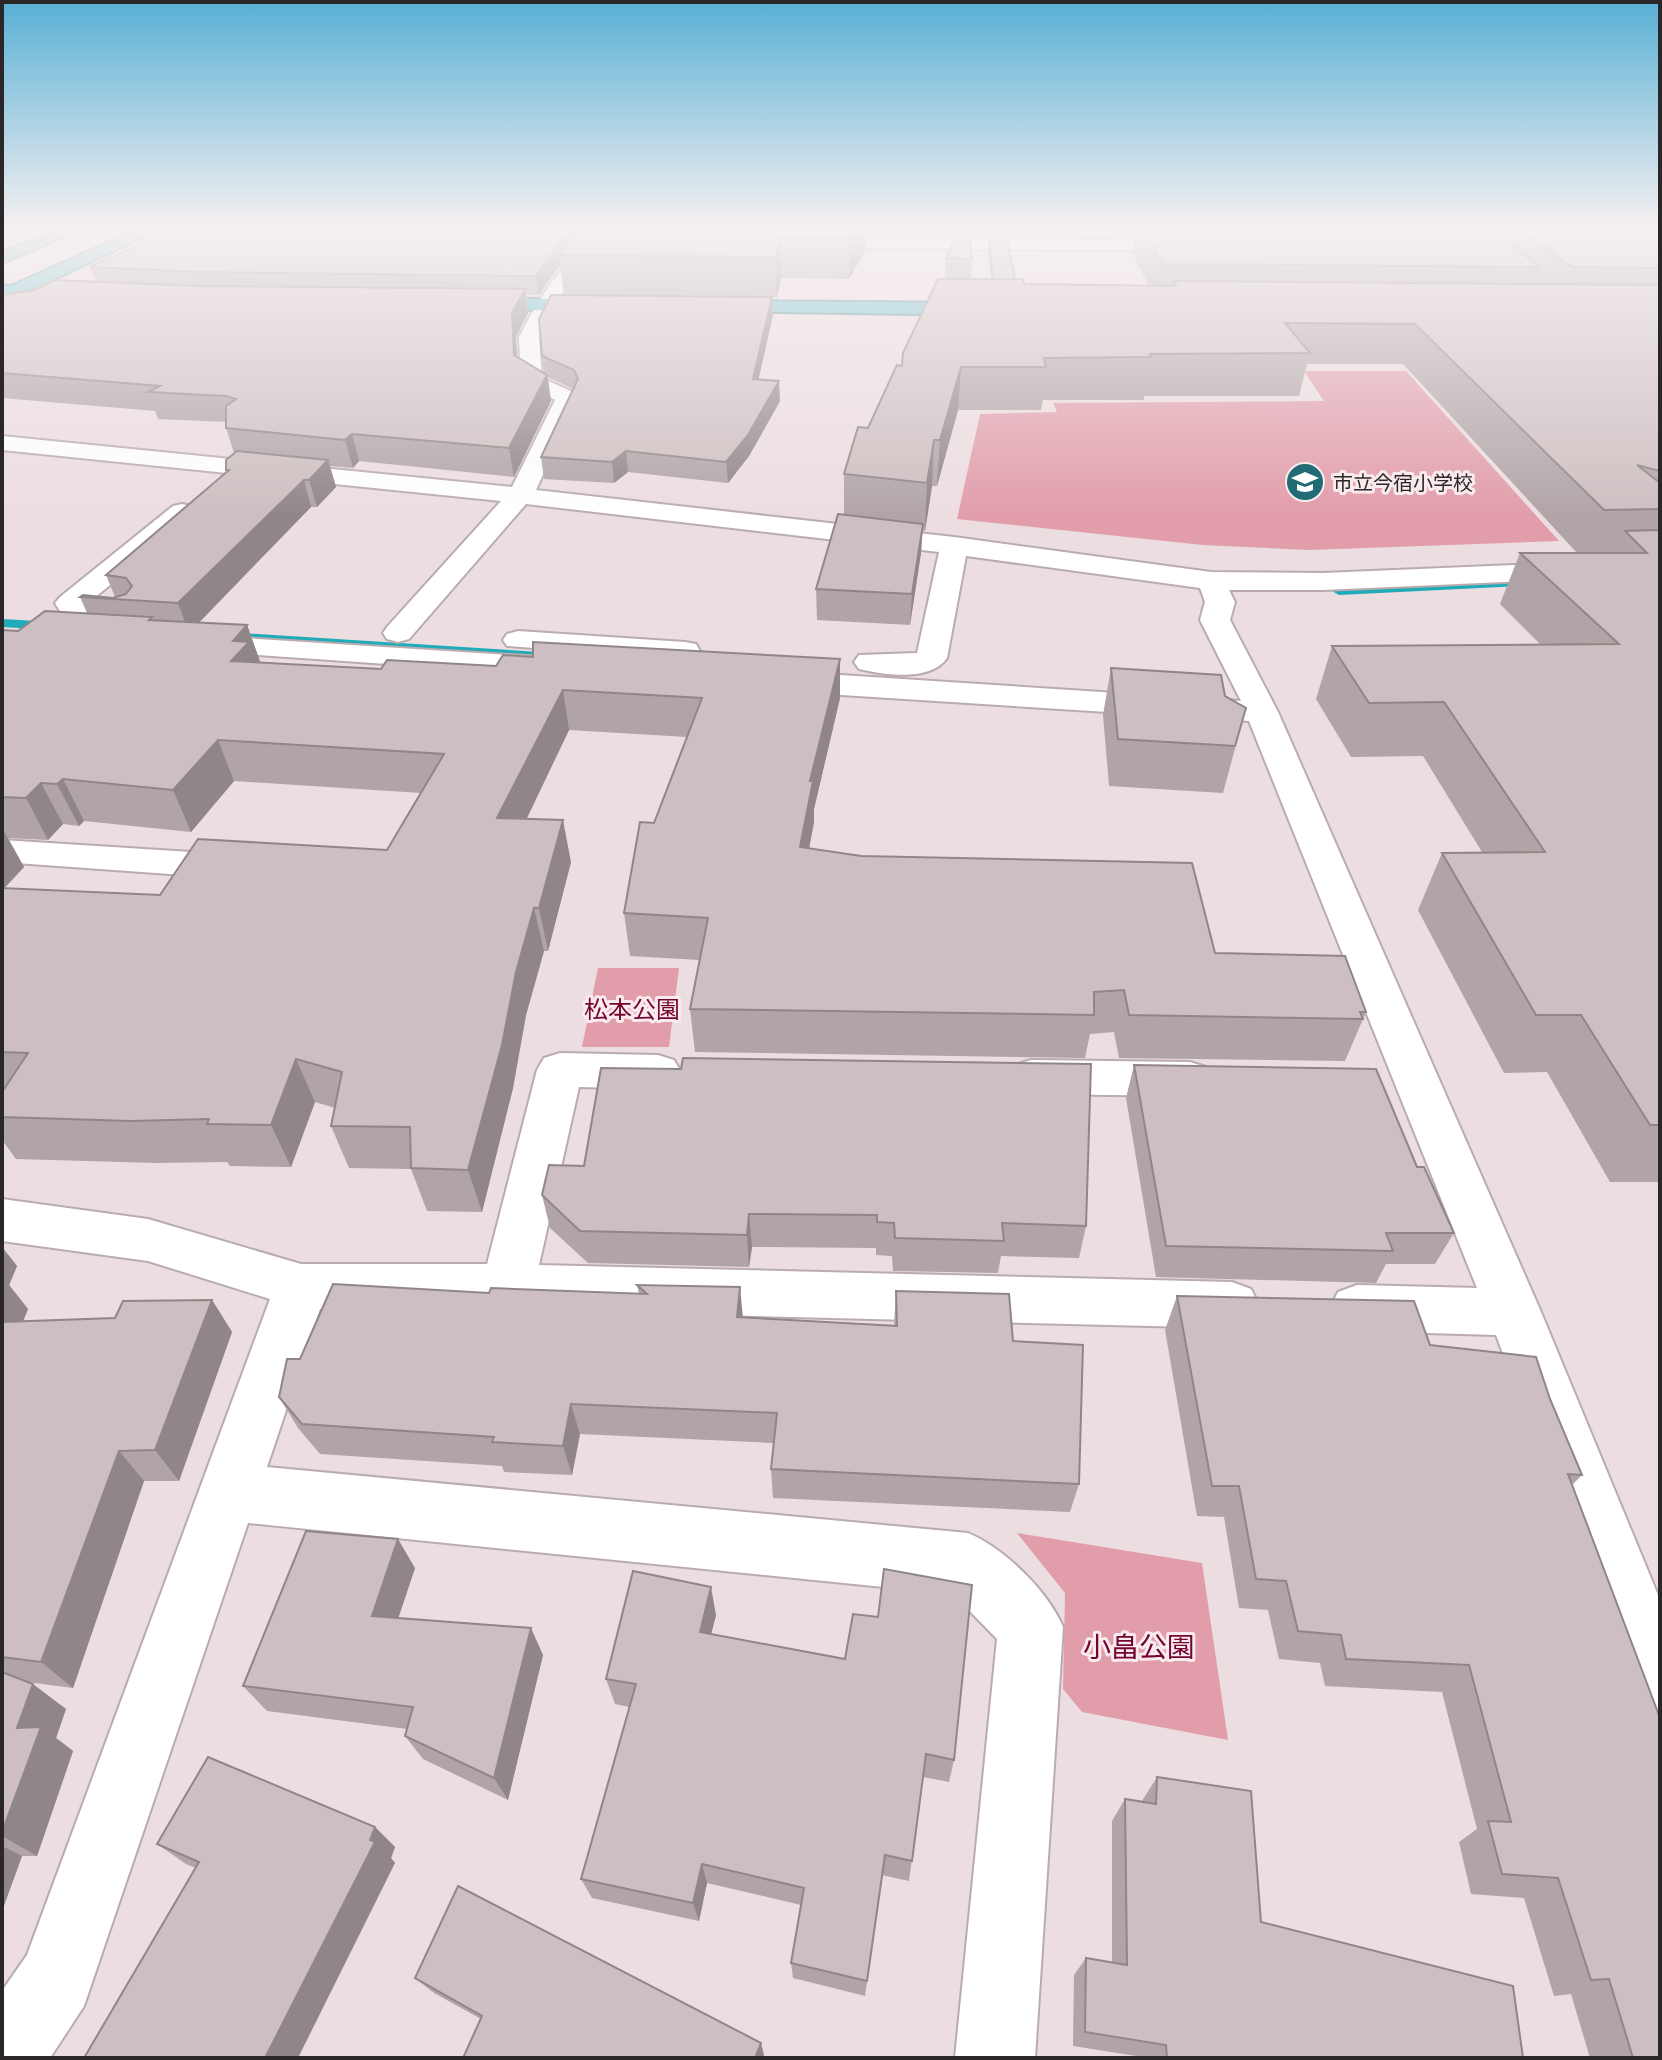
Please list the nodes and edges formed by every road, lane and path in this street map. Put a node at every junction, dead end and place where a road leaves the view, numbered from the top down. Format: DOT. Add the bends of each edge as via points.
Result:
graph roads {
  1 [pos="535,325"];
  2 [pos="2,443"];
  3 [pos="240,466"];
  4 [pos="522,493"];
  5 [pos="954,545"];
  6 [pos="1660,567"];
  7 [pos="1211,581"];
  8 [pos="398,633"];
  9 [pos="60,636"];
  10 [pos="1262,712"];
  11 [pos="2,851"];
  12 [pos="280,870"];
  13 [pos="703,1072"];
  14 [pos="988,1076"];
  15 [pos="1226,1079"];
  16 [pos="1369,1081"];
  17 [pos="1417,1082"];
  18 [pos="2,1220"];
  19 [pos="301,1286"];
  20 [pos="508,1287"];
  21 [pos="1514,1312"];
  22 [pos="228,1492"];
  23 [pos="1660,1680"];
  24 [pos="3,2058"];
  25 [pos="995,2058"];
  1 -- 4 [label="street" via="529,337 532,381 567,398"];
  2 -- 3 [label="street"];
  3 -- 4 [label="street"];
  3 -- 8 [label="street" via="70,603 74,612"];
  4 -- 5 [label="street"];
  4 -- 8 [label="street"];
  5 -- 7 [label="street"];
  5 -- 10 [label="street" via="931,658 914,665 763,668"];
  6 -- 7 [label="street" via="1427,579"];
  7 -- 10 [label="street" via="1220,602 1215,620"];
  8 -- 9 [label="street" via="708,664"];
  10 -- 17 [label="street"];
  11 -- 12 [label="street"];
  13 -- 20 [label="street" via="560,1070"];
  14 -- 15 [label="street"];
  16 -- 17 [label="street"];
  17 -- 21 [label="street"];
  18 -- 19 [label="street" via="148,1240"];
  19 -- 20 [label="street"];
  19 -- 22 [label="street"];
  20 -- 21 [label="street"];
  21 -- 23 [label="street"];
  22 -- 24 [label="street" via="57,1979"];
  22 -- 25 [label="street" via="968,1564 1031,1627"];
}
